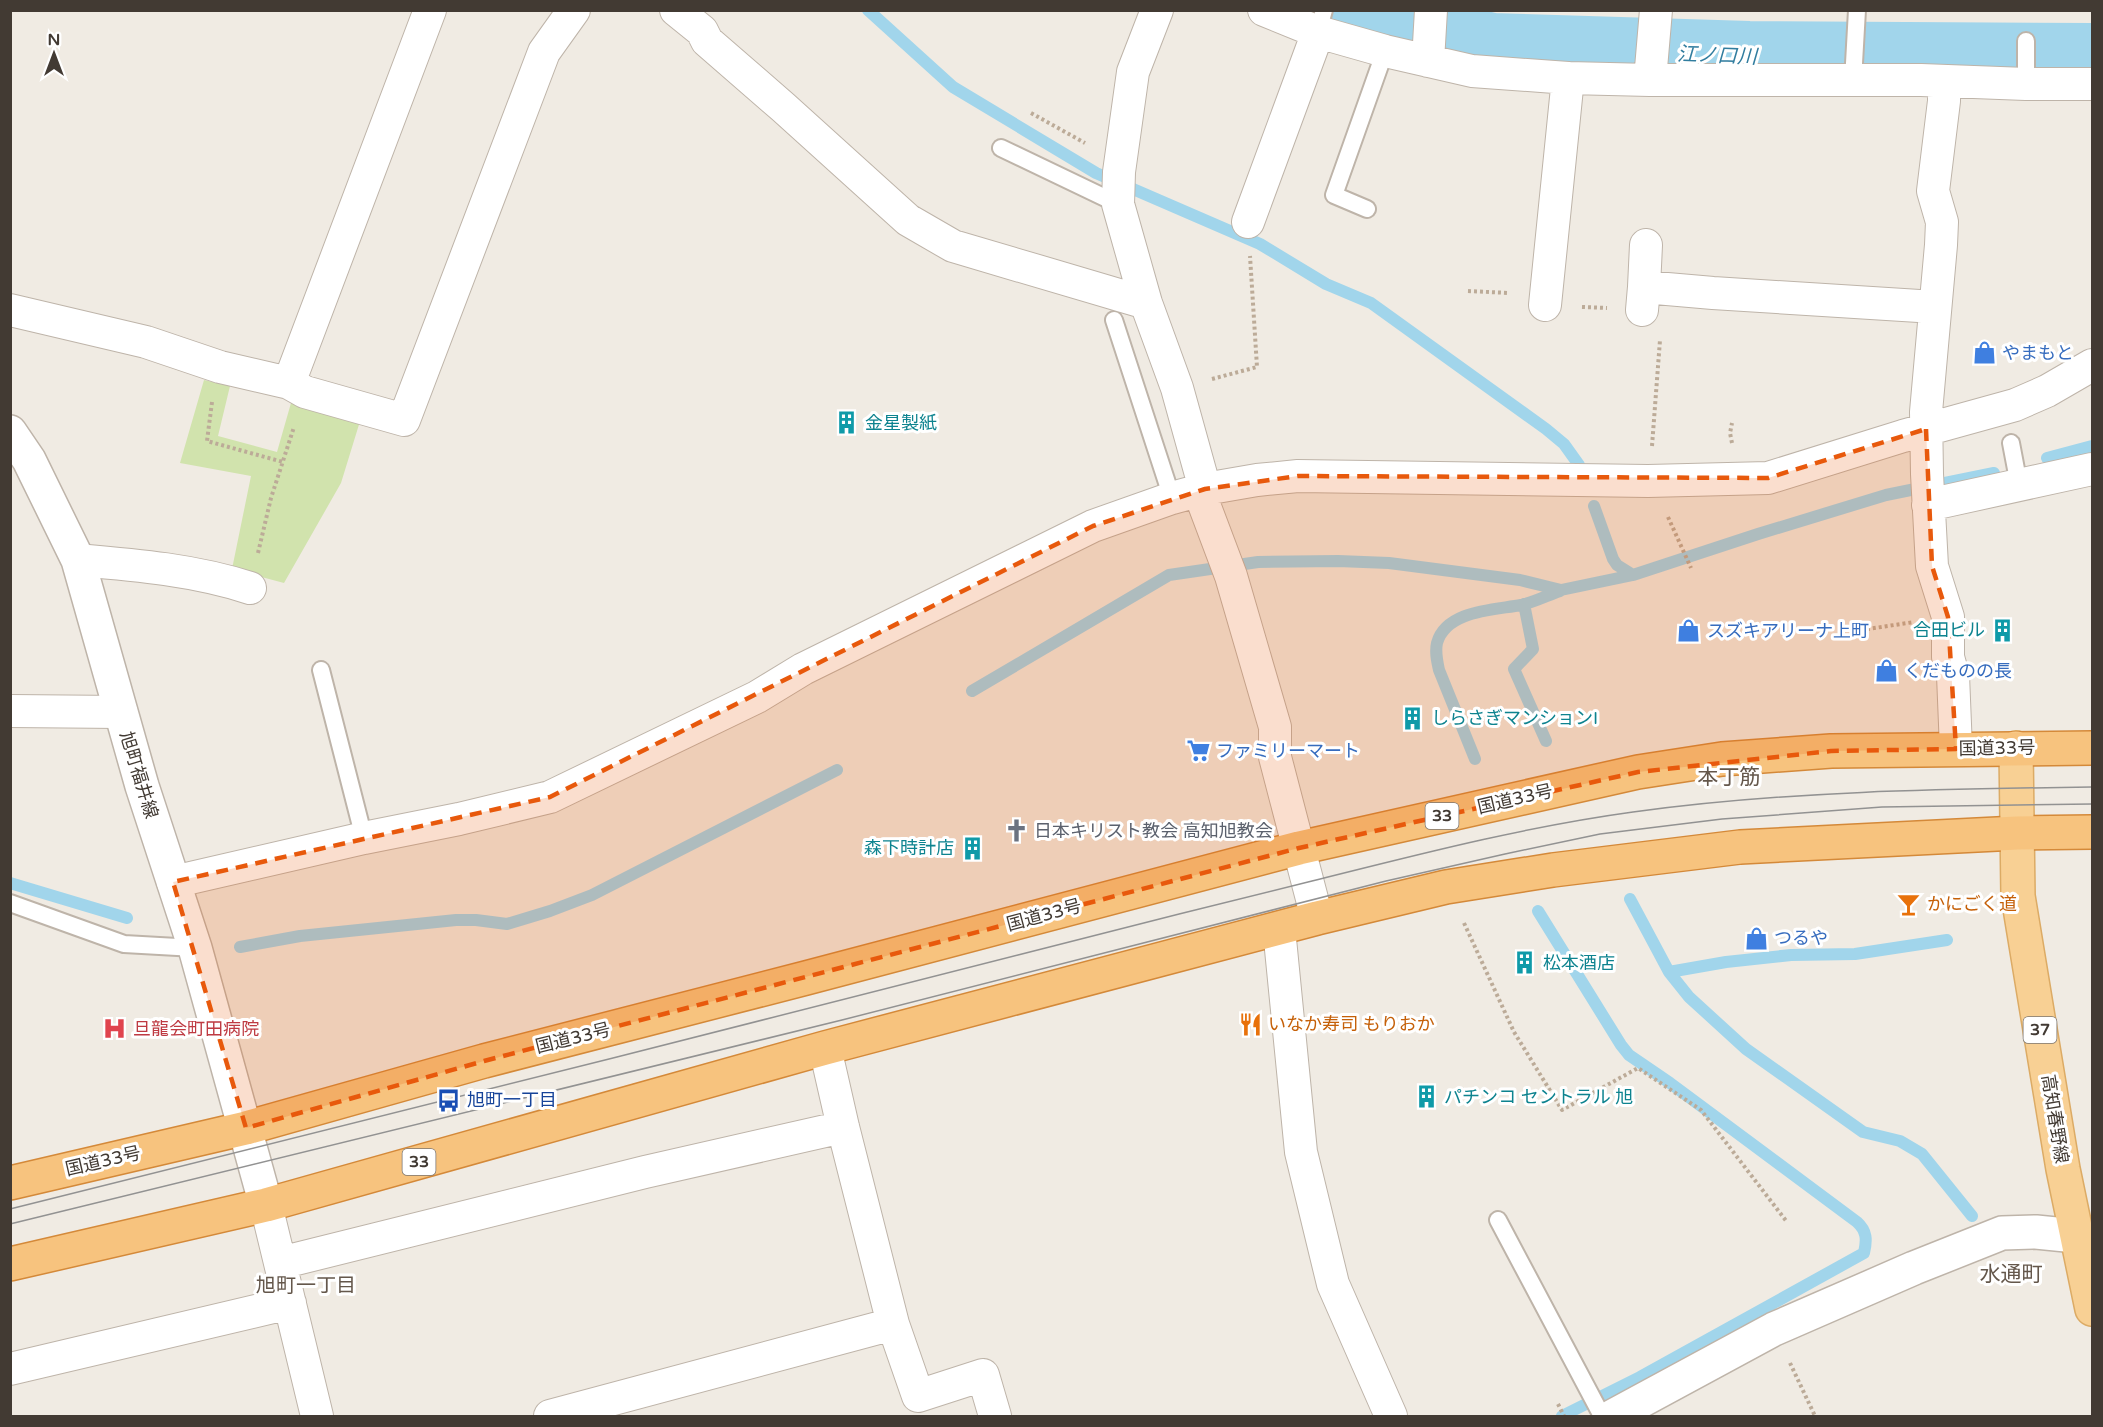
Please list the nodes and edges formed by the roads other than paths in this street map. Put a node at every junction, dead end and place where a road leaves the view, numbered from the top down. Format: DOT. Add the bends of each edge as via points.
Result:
graph roads {
  1 [pos="430,10"];
  2 [pos="574,10"];
  3 [pos="676,10"];
  4 [pos="1157,10"];
  5 [pos="1264,10"];
  6 [pos="1857,10"];
  7 [pos="1321,21"];
  8 [pos="1429,36"];
  9 [pos="2026,42"];
  10 [pos="1652,50"];
  11 [pos="1385,51"];
  12 [pos="2026,76"];
  13 [pos="1568,78"];
  14 [pos="1853,81"];
  15 [pos="1944,81"];
  16 [pos="2092,84"];
  17 [pos="1001,148"];
  18 [pos="1119,184"];
  19 [pos="1367,209"];
  20 [pos="1248,222"];
  21 [pos="1646,245"];
  22 [pos="1146,303"];
  23 [pos="1545,305"];
  24 [pos="1935,307"];
  25 [pos="10,310"];
  26 [pos="1114,320"];
  27 [pos="2092,365"];
  28 [pos="297,388"];
  29 [pos="1926,429"];
  30 [pos="10,432"];
  31 [pos="2011,443"];
  32 [pos="2092,469"];
  33 [pos="2019,485"];
  34 [pos="1928,492"];
  35 [pos="1192,493"];
  36 [pos="78,560"];
  37 [pos="250,588"];
  38 [pos="321,670"];
  39 [pos="10,711"];
  40 [pos="121,712"];
  41 [pos="2016,748"];
  42 [pos="2092,748"];
  43 [pos="1956,749"];
  44 [pos="2092,832"];
  45 [pos="2017,833"];
  46 [pos="364,838"];
  47 [pos="1299,848"];
  48 [pos="173,882"];
  49 [pos="10,903"];
  50 [pos="1317,918"];
  51 [pos="1279,929"];
  52 [pos="195,948"];
  53 [pos="825,1048"];
  54 [pos="843,1127"];
  55 [pos="246,1128"];
  56 [pos="10,1183"];
  57 [pos="266,1205"];
  58 [pos="1498,1220"];
  59 [pos="2084,1239"];
  60 [pos="280,1263"];
  61 [pos="10,1264"];
  62 [pos="290,1303"];
  63 [pos="2092,1309"];
  64 [pos="893,1324"];
  65 [pos="10,1370"];
  66 [pos="317,1416"];
  67 [pos="550,1416"];
  68 [pos="995,1416"];
  69 [pos="1391,1416"];
  70 [pos="1602,1416"];
  71 [pos="1613,1416"];
  1 -- 28 [label="street"];
  2 -- 28 [label="street" via="544,52 404,420"];
  3 -- 22 [label="street" via="908,220 952,246"];
  4 -- 18 [label="street" via="1133,72"];
  5 -- 7 [label="street"];
  6 -- 14 [label="lane"];
  7 -- 11 [label="street"];
  7 -- 20 [label="street"];
  8 -- 11 [label="street"];
  8 -- 13 [label="street" via="1472,70"];
  9 -- 12 [label="lane"];
  10 -- 13 [label="street"];
  10 -- 14 [label="street"];
  11 -- 19 [label="lane" via="1334,195"];
  12 -- 15 [label="street"];
  12 -- 16 [label="street"];
  13 -- 23 [label="street"];
  14 -- 15 [label="street"];
  15 -- 24 [label="street" via="1934,191 1942,222"];
  17 -- 18 [label="lane"];
  18 -- 22 [label="street"];
  21 -- 24 [label="street" via="1649,309 1713,294"];
  22 -- 35 [label="street" via="1177,388"];
  24 -- 29 [label="street"];
  25 -- 28 [label="street" via="146,342"];
  26 -- 35 [label="lane"];
  27 -- 29 [label="street" via="2015,405"];
  29 -- 34 [label="street"];
  29 -- 35 [label="street" via="1768,478 1648,481 1298,476"];
  30 -- 36 [label="street, 旭町福井線" via="29,460"];
  31 -- 33 [label="lane"];
  32 -- 33 [label="street"];
  33 -- 34 [label="street"];
  34 -- 43 [label="street" via="1932,566 1948,617"];
  35 -- 46 [label="street" via="1093,526 550,797"];
  35 -- 47 [label="street" via="1228,566 1275,727 1275,757"];
  36 -- 37 [label="street" via="217,577"];
  36 -- 40 [label="street, 旭町福井線"];
  38 -- 46 [label="lane"];
  39 -- 40 [label="street"];
  40 -- 48 [label="street, 旭町福井線"];
  41 -- 42 [label="highway, 国道33号 / 33"];
  41 -- 43 [label="highway, 国道33号 / 33"];
  41 -- 45 [label="main road, 高知春野線 / 37"];
  43 -- 47 [label="highway, 国道33号 / 33" via="1722,759 1638,772"];
  44 -- 45 [label="highway, 33"];
  45 -- 50 [label="highway, 33" via="1740,847 1446,887"];
  45 -- 59 [label="main road, 高知春野線 / 37" via="2018,896 2063,1169"];
  46 -- 48 [label="street"];
  47 -- 50 [label="street"];
  47 -- 55 [label="highway, 国道33号 / 33" via="484,1061"];
  48 -- 52 [label="street, 旭町福井線"];
  49 -- 52 [label="lane" via="124,944"];
  50 -- 51 [label="highway, 33"];
  51 -- 53 [label="highway, 33"];
  51 -- 69 [label="street" via="1301,1152 1333,1284"];
  52 -- 55 [label="street, 旭町福井線"];
  53 -- 54 [label="street"];
  53 -- 57 [label="highway, 33"];
  54 -- 60 [label="street" via="633,1174"];
  54 -- 64 [label="street"];
  55 -- 56 [label="highway, 国道33号 / 33"];
  55 -- 57 [label="street, 旭町福井線"];
  57 -- 60 [label="street"];
  57 -- 61 [label="highway, 33"];
  58 -- 70 [label="lane"];
  59 -- 63 [label="main road, 高知春野線 / 37"];
  59 -- 71 [label="street" via="2036,1232 2002,1233 1774,1329"];
  60 -- 62 [label="street"];
  62 -- 65 [label="street"];
  62 -- 66 [label="street"];
  64 -- 67 [label="street"];
  64 -- 68 [label="street" via="918,1396 983,1376"];
}
